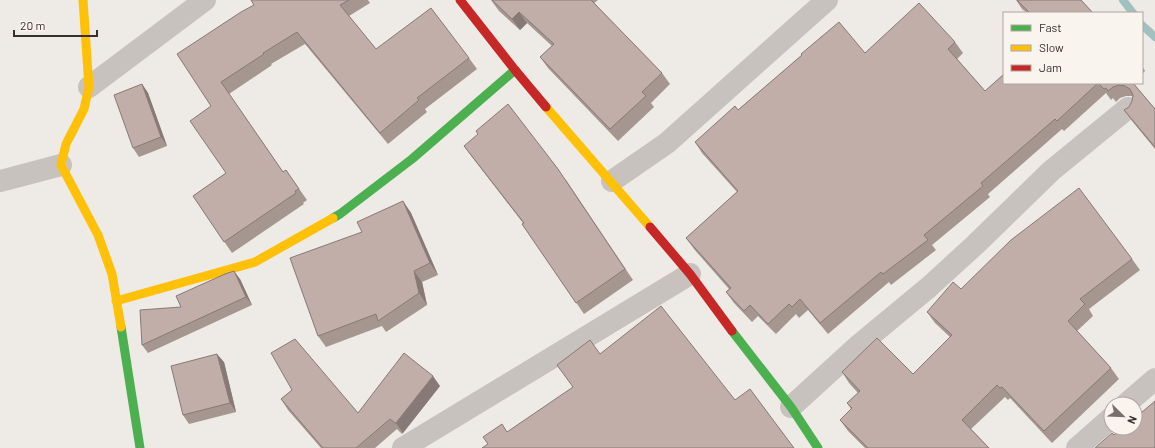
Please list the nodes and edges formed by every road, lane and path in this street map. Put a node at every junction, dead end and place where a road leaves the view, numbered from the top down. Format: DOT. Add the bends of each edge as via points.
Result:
graph roads {
  1 [pos="83,0"];
  2 [pos="205,0"];
  3 [pos="460,0"];
  4 [pos="827,0"];
  5 [pos="515,70"];
  6 [pos="89,87"];
  7 [pos="1128,108"];
  8 [pos="61,165"];
  9 [pos="0,181"];
  10 [pos="612,182"];
  11 [pos="690,274"];
  12 [pos="116,301"];
  13 [pos="1155,379"];
  14 [pos="1135,396"];
  15 [pos="791,407"];
  16 [pos="1103,425"];
  17 [pos="140,448"];
  18 [pos="403,448"];
  19 [pos="818,448"];
  20 [pos="1077,448"];
  1 -- 6 [label="street"];
  2 -- 6 [label="street"];
  3 -- 5 [label="street"];
  4 -- 10 [label="street" via="668,143"];
  5 -- 10 [label="street"];
  5 -- 12 [label="street" via="412,160 340,214 255,262"];
  6 -- 8 [label="street" via="84,108 66,144"];
  7 -- 15 [label="street" via="1051,171 934,283 859,345"];
  8 -- 9 [label="street"];
  8 -- 12 [label="street" via="98,235 112,274"];
  10 -- 11 [label="street"];
  11 -- 15 [label="street"];
  11 -- 18 [label="street"];
  12 -- 17 [label="street"];
  13 -- 14 [label="street"];
  15 -- 19 [label="street"];
  16 -- 20 [label="street"];
}
